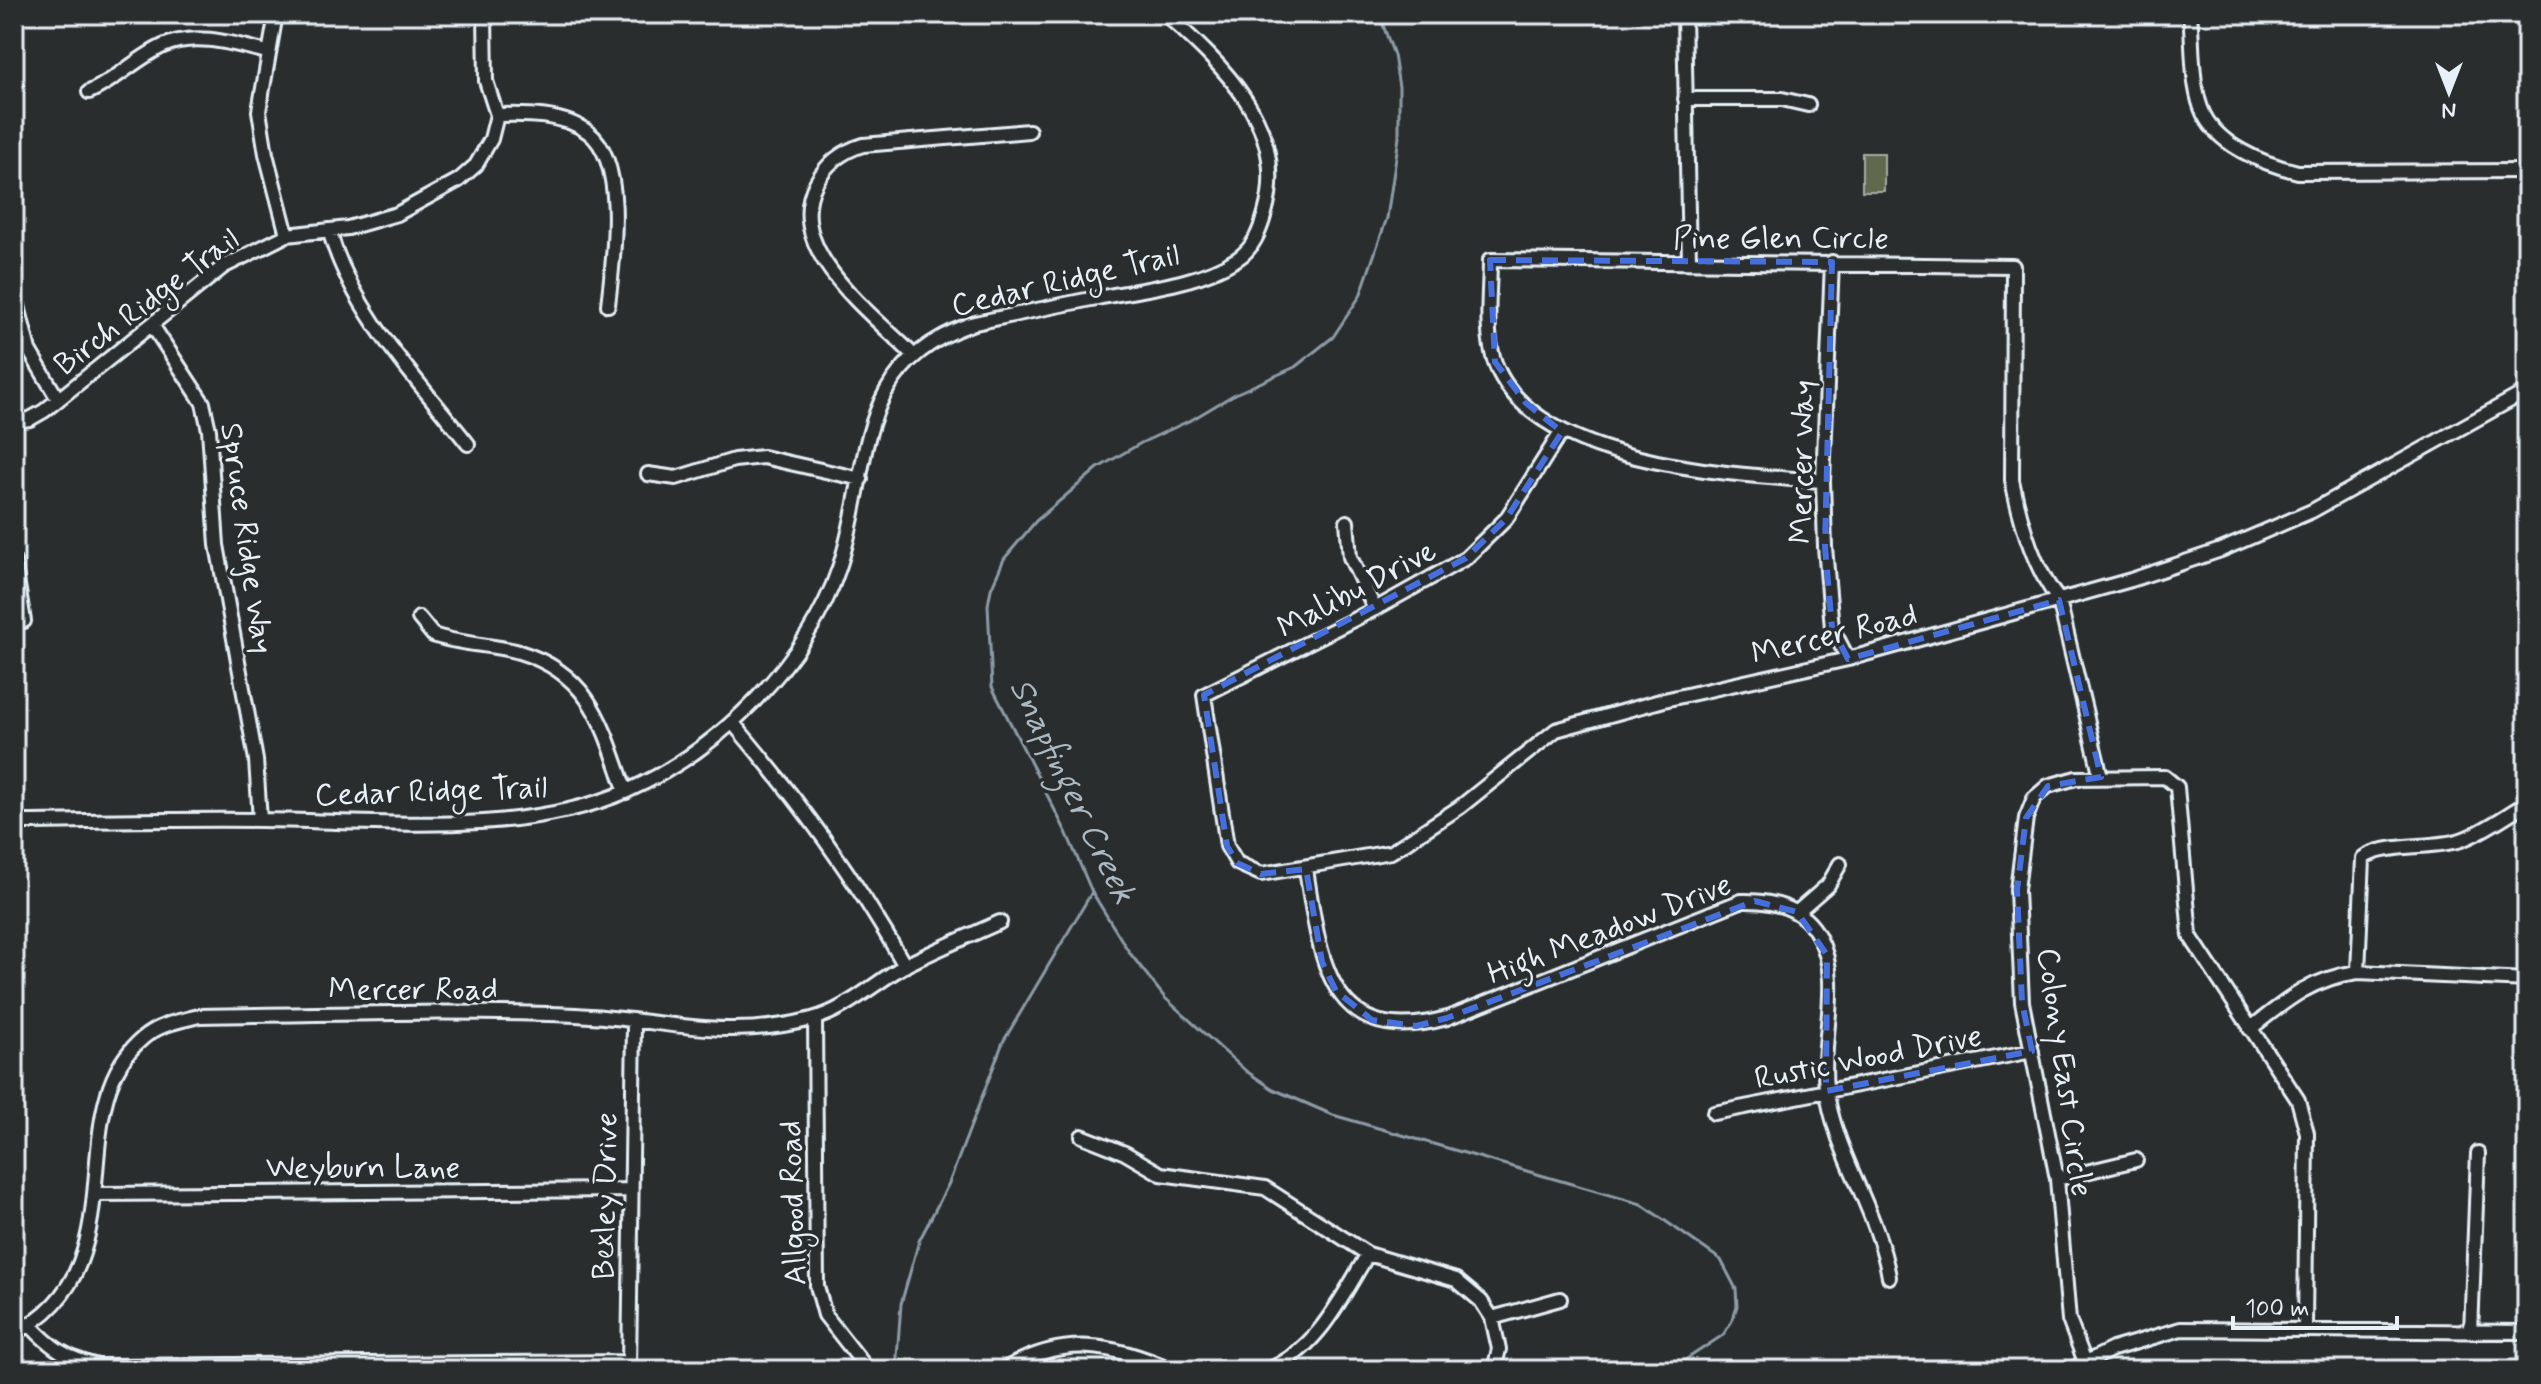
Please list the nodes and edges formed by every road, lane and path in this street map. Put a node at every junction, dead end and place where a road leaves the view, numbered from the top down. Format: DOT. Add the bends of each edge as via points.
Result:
graph roads {
  1 [pos="276,14"];
  2 [pos="485,14"];
  3 [pos="1165,14"];
  4 [pos="1684,14"];
  5 [pos="2190,14"];
  6 [pos="267,52"];
  7 [pos="89,92"];
  8 [pos="1685,99"];
  9 [pos="1808,105"];
  10 [pos="497,115"];
  11 [pos="1029,131"];
  12 [pos="2527,171"];
  13 [pos="329,230"];
  14 [pos="287,235"];
  15 [pos="1689,262"];
  16 [pos="1832,262"];
  17 [pos="14,290"];
  18 [pos="608,305"];
  19 [pos="152,325"];
  20 [pos="913,355"];
  21 [pos="2527,391"];
  22 [pos="58,399"];
  23 [pos="14,421"];
  24 [pos="1562,431"];
  25 [pos="468,444"];
  26 [pos="648,474"];
  27 [pos="861,479"];
  28 [pos="1823,481"];
  29 [pos="1347,522"];
  30 [pos="14,561"];
  31 [pos="2059,600"];
  32 [pos="1375,609"];
  33 [pos="419,618"];
  34 [pos="24,621"];
  35 [pos="1848,659"];
  36 [pos="732,722"];
  37 [pos="2101,777"];
  38 [pos="1218,782"];
  39 [pos="626,792"];
  40 [pos="2527,803"];
  41 [pos="260,820"];
  42 [pos="14,822"];
  43 [pos="1840,864"];
  44 [pos="1306,869"];
  45 [pos="1797,912"];
  46 [pos="1000,922"];
  47 [pos="905,966"];
  48 [pos="2358,972"];
  49 [pos="2527,980"];
  50 [pos="815,1018"];
  51 [pos="634,1023"];
  52 [pos="2250,1029"];
  53 [pos="2032,1051"];
  54 [pos="1826,1091"];
  55 [pos="1714,1113"];
  56 [pos="1082,1136"];
  57 [pos="2478,1153"];
  58 [pos="2136,1160"];
  59 [pos="2057,1179"];
  60 [pos="630,1190"];
  61 [pos="97,1194"];
  62 [pos="1368,1254"];
  63 [pos="1889,1277"];
  64 [pos="1560,1299"];
  65 [pos="1492,1318"];
  66 [pos="30,1325"];
  67 [pos="2305,1329"];
  68 [pos="2471,1332"];
  69 [pos="2527,1332"];
  70 [pos="14,1333"];
  71 [pos="2085,1362"];
  72 [pos="629,1366"];
  73 [pos="322,1367"];
  74 [pos="479,1367"];
  75 [pos="166,1368"];
  76 [pos="868,1370"];
  77 [pos="1003,1370"];
  78 [pos="1173,1370"];
  79 [pos="1268,1370"];
  80 [pos="1494,1370"];
  81 [pos="2070,1370"];
  1 -- 6 [label="street"];
  2 -- 10 [label="street" via="486,81"];
  3 -- 20 [label="street, Cedar Ridge Trail" via="1238,84 1256,114 1271,174 1269,201 1254,243 1239,258 1179,283 971,324 939,335"];
  4 -- 8 [label="street"];
  5 -- 12 [label="street" via="2201,109 2211,126 2263,162 2298,172"];
  6 -- 7 [label="street" via="182,40 163,46"];
  6 -- 14 [label="street" via="259,111"];
  8 -- 9 [label="street" via="1782,99"];
  8 -- 15 [label="street"];
  10 -- 13 [label="street, Birch Ridge Trail" via="484,154 459,180 397,214"];
  10 -- 18 [label="street" via="573,123 595,138 614,188"];
  11 -- 20 [label="street" via="863,145 825,169 813,190 813,245 829,269"];
  13 -- 14 [label="street, Birch Ridge Trail"];
  13 -- 25 [label="street" via="341,265 380,332"];
  14 -- 19 [label="street, Birch Ridge Trail" via="223,267"];
  15 -- 16 [label="street, Pine Glen Circle"];
  15 -- 24 [label="street, Pine Glen Circle" via="1490,260 1495,362 1526,403"];
  16 -- 28 [label="street, Mercer Way"];
  16 -- 31 [label="street, Pine Glen Circle" via="2013,266 2012,480 2047,586"];
  17 -- 22 [label="street" via="29,350"];
  19 -- 22 [label="street, Birch Ridge Trail"];
  19 -- 41 [label="street, Spruce Ridge Way" via="203,403 209,430 217,545 256,760"];
  20 -- 27 [label="street, Cedar Ridge Trail" via="876,409"];
  21 -- 31 [label="street, Mercer Road" via="2312,511 2221,550"];
  22 -- 23 [label="street, Birch Ridge Trail" via="30,419"];
  24 -- 28 [label="street, Pine Glen Circle" via="1628,455 1706,473"];
  24 -- 32 [label="street, Malibu Drive" via="1506,519 1485,541 1441,574"];
  26 -- 27 [label="street" via="676,478 763,457"];
  27 -- 36 [label="street, Cedar Ridge Trail" via="838,571 824,602 778,677"];
  28 -- 35 [label="street, Mercer Way" via="1830,614"];
  29 -- 32 [label="street" via="1350,557"];
  30 -- 34 [label="street"];
  31 -- 35 [label="street, Mercer Road"];
  31 -- 37 [label="street, Pine Glen Circle"];
  32 -- 38 [label="street, Malibu Drive" via="1204,695"];
  33 -- 39 [label="street" via="433,635 519,652 567,674 594,708"];
  35 -- 44 [label="street, Mercer Road" via="1556,730 1460,807 1391,852"];
  36 -- 39 [label="street, Cedar Ridge Trail" via="681,764"];
  36 -- 47 [label="street" via="823,833"];
  37 -- 52 [label="street, Colony East Circle" via="2165,777 2177,787 2190,936"];
  37 -- 53 [label="street, Colony East Circle" via="2048,786 2034,798 2026,818 2017,890 2022,1002"];
  38 -- 44 [label="street, Mercer Road" via="1227,846 1237,863 1261,874"];
  39 -- 41 [label="street, Cedar Ridge Trail" via="528,818"];
  40 -- 48 [label="street" via="2461,840 2378,851 2363,858"];
  41 -- 42 [label="street, Cedar Ridge Trail"];
  43 -- 45 [label="street" via="1828,885"];
  44 -- 45 [label="street, High Meadow Drive" via="1322,962 1336,991 1351,1008 1393,1025 1447,1018 1741,901 1778,904"];
  45 -- 54 [label="street" via="1819,936 1827,955"];
  46 -- 47 [label="street, Mercer Road"];
  47 -- 50 [label="street, Mercer Road"];
  48 -- 49 [label="street"];
  48 -- 52 [label="street" via="2316,981"];
  50 -- 51 [label="street, Mercer Road" via="761,1029"];
  50 -- 76 [label="street, Allgood Road" via="817,1286 825,1315"];
  51 -- 60 [label="street, Bexley Drive"];
  51 -- 61 [label="street, Mercer Road" via="580,1015 483,1014 199,1016 168,1023 144,1037 116,1071 104,1109"];
  52 -- 67 [label="street, Colony East Circle" via="2298,1100 2307,1133"];
  53 -- 54 [label="street, Rustic Wood Drive"];
  53 -- 59 [label="street, Colony East Circle"];
  54 -- 55 [label="street, Rustic Wood Drive"];
  54 -- 63 [label="street" via="1838,1143 1881,1243"];
  56 -- 62 [label="street" via="1161,1174 1265,1188"];
  57 -- 68 [label="street"];
  58 -- 59 [label="street"];
  59 -- 71 [label="street, Colony East Circle" via="2069,1320"];
  60 -- 61 [label="street, Weyburn Lane"];
  60 -- 72 [label="street, Bexley Drive"];
  61 -- 66 [label="street, Mercer Road" via="74,1276 58,1300"];
  62 -- 65 [label="street" via="1456,1280"];
  62 -- 79 [label="street" via="1319,1333 1297,1354"];
  64 -- 65 [label="street"];
  65 -- 80 [label="street" via="1499,1349"];
  66 -- 70 [label="street, Mercer Road"];
  66 -- 75 [label="street" via="71,1360"];
  67 -- 68 [label="street"];
  67 -- 71 [label="street" via="2181,1329"];
  68 -- 69 [label="street"];
  71 -- 81 [label="street"];
  72 -- 74 [label="street"];
  73 -- 74 [label="street"];
  73 -- 75 [label="street"];
  77 -- 78 [label="street" via="1049,1349 1095,1345"];
}
